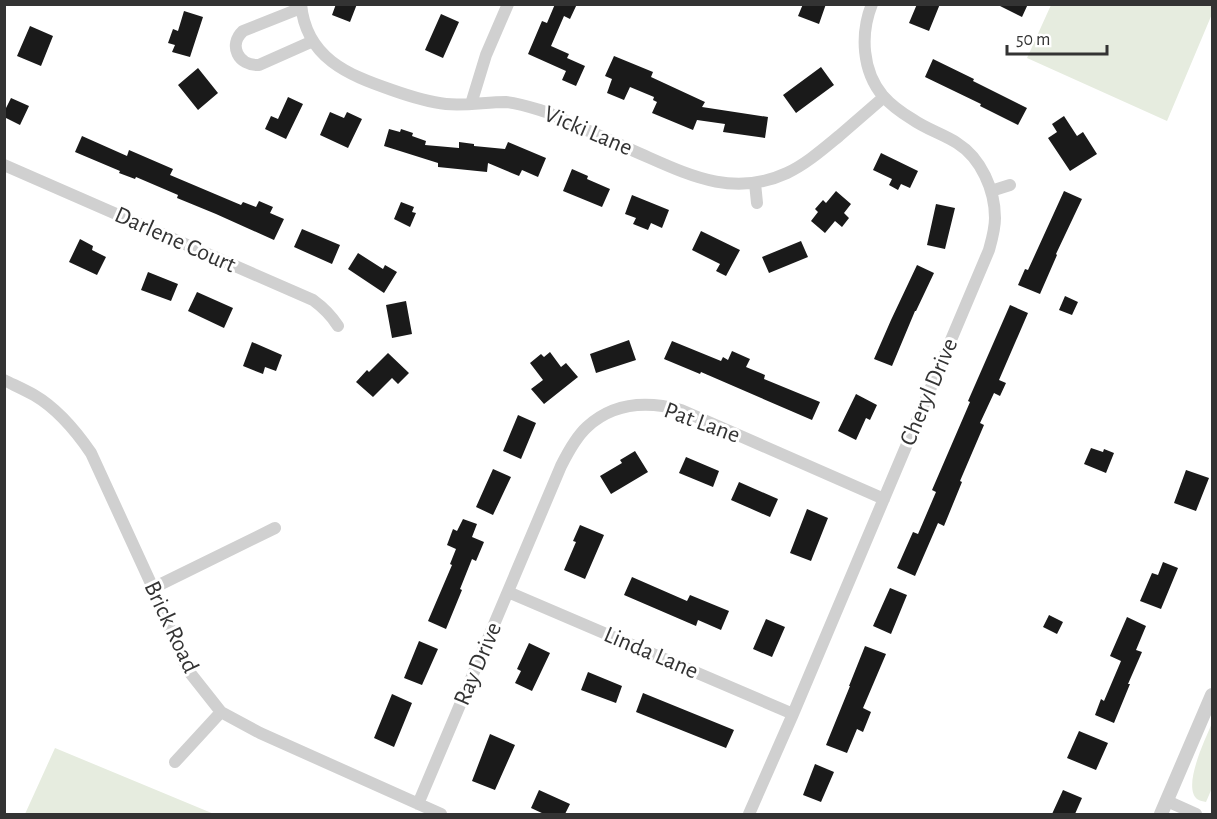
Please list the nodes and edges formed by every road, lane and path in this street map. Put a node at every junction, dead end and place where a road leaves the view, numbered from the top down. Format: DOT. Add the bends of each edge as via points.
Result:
graph roads {
  1 [pos="508,4"];
  2 [pos="872,4"];
  3 [pos="301,6"];
  4 [pos="313,41"];
  5 [pos="884,98"];
  6 [pos="471,104"];
  7 [pos="4,165"];
  8 [pos="755,183"];
  9 [pos="1010,185"];
  10 [pos="991,191"];
  11 [pos="757,203"];
  12 [pos="338,326"];
  13 [pos="4,380"];
  14 [pos="884,499"];
  15 [pos="537,523"];
  16 [pos="275,528"];
  17 [pos="153,588"];
  18 [pos="508,592"];
  19 [pos="1212,694"];
  20 [pos="221,712"];
  21 [pos="793,714"];
  22 [pos="174,762"];
  23 [pos="418,804"];
  24 [pos="1164,808"];
  25 [pos="441,814"];
  26 [pos="749,814"];
  27 [pos="1196,814"];
  1 -- 6 [label="street"];
  2 -- 5 [label="street, Cheryl Drive" via="865,54 872,78"];
  3 -- 4 [label="street, Vicki Lane"];
  3 -- 4 [label="street" via="243,31 236,43 236,53 247,63 259,65"];
  4 -- 6 [label="street, Vicki Lane" via="331,62 361,79 437,103"];
  5 -- 8 [label="street, Vicki Lane" via="799,167"];
  5 -- 10 [label="street, Cheryl Drive" via="914,121 959,144 980,166"];
  6 -- 8 [label="street, Vicki Lane" via="507,102 530,106 688,174 718,183"];
  7 -- 12 [label="street, Darlene Court" via="313,300"];
  8 -- 11 [label="street"];
  9 -- 10 [label="street"];
  10 -- 14 [label="street, Cheryl Drive" via="995,217 989,250"];
  13 -- 17 [label="street, Brick Road" via="36,396 77,433 91,453"];
  14 -- 15 [label="street, Pat Lane" via="681,410 634,405 599,418 576,439"];
  14 -- 21 [label="street, Cheryl Drive"];
  15 -- 18 [label="street, Ray Drive"];
  16 -- 17 [label="street"];
  17 -- 20 [label="street, Brick Road" via="187,669"];
  18 -- 21 [label="street, Linda Lane"];
  18 -- 23 [label="street, Ray Drive"];
  19 -- 24 [label="street"];
  20 -- 22 [label="street"];
  20 -- 23 [label="street, Brick Road"];
  21 -- 26 [label="street, Cheryl Drive"];
  23 -- 25 [label="street, Brick Road"];
  24 -- 27 [label="street"];
}
